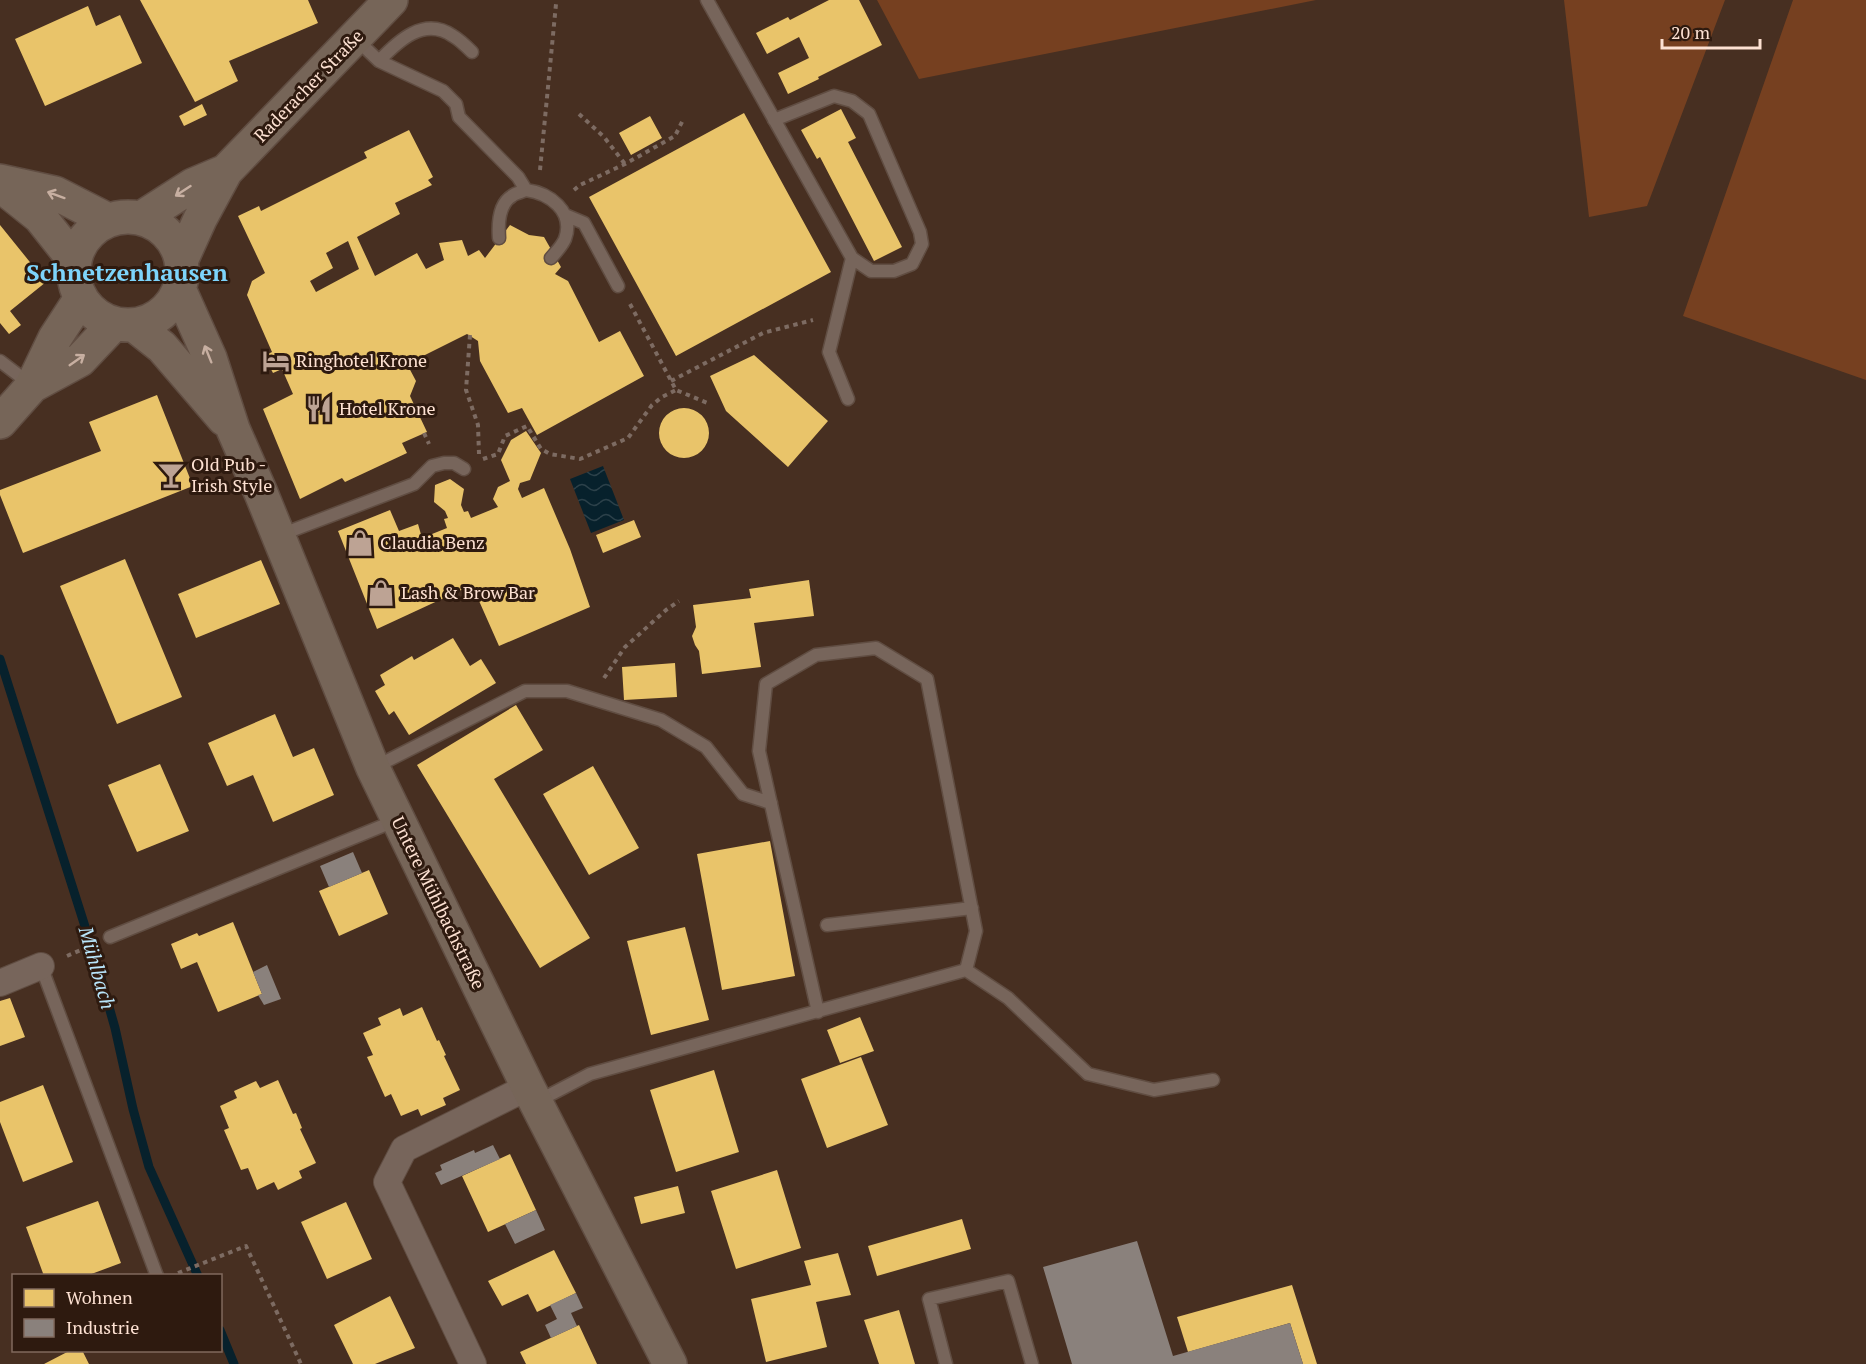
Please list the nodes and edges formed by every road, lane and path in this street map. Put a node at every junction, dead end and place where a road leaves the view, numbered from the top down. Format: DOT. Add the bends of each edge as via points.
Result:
graph roads {
  1 [pos="391,0"];
  2 [pos="707,0"];
  3 [pos="556,4"];
  4 [pos="349,33"];
  5 [pos="472,52"];
  6 [pos="379,61"];
  7 [pos="579,114"];
  8 [pos="684,118"];
  9 [pos="774,120"];
  10 [pos="625,164"];
  11 [pos="226,171"];
  12 [pos="0,183"];
  13 [pos="532,191"];
  14 [pos="562,210"];
  15 [pos="143,217"];
  16 [pos="108,220"];
  17 [pos="499,238"];
  18 [pos="551,258"];
  19 [pos="852,258"];
  20 [pos="74,260"];
  21 [pos="181,276"];
  22 [pos="618,286"];
  23 [pos="81,298"];
  24 [pos="629,302"];
  25 [pos="838,313"];
  26 [pos="124,324"];
  27 [pos="470,335"];
  28 [pos="0,361"];
  29 [pos="671,381"];
  30 [pos="32,386"];
  31 [pos="676,390"];
  32 [pos="848,399"];
  33 [pos="710,404"];
  34 [pos="0,422"];
  35 [pos="233,429"];
  36 [pos="464,469"];
  37 [pos="278,536"];
  38 [pos="679,601"];
  39 [pos="589,698"];
  40 [pos="373,768"];
  41 [pos="771,803"];
  42 [pos="397,820"];
  43 [pos="972,908"];
  44 [pos="827,925"];
  45 [pos="110,937"];
  46 [pos="41,966"];
  47 [pos="966,970"];
  48 [pos="0,983"];
  49 [pos="818,1012"];
  50 [pos="1213,1080"];
  51 [pos="532,1095"];
  52 [pos="178,1273"];
  53 [pos="157,1274"];
  54 [pos="301,1364"];
  55 [pos="473,1364"];
  56 [pos="670,1364"];
  57 [pos="946,1364"];
  58 [pos="1032,1364"];
  1 -- 4 [label="main road, Raderacher Straße"];
  2 -- 9 [label="lane"];
  3 -- 13 [label="path"];
  4 -- 6 [label="lane"];
  4 -- 11 [label="main road, Raderacher Straße"];
  5 -- 6 [label="lane" via="452,34 434,28 397,41"];
  6 -- 13 [label="lane" via="443,91 456,104 459,117"];
  7 -- 10 [label="path"];
  8 -- 10 [label="path" via="675,136"];
  9 -- 19 [label="lane"];
  9 -- 19 [label="lane" via="834,96 852,101 868,114 922,244 912,264 894,271 871,271"];
  10 -- 14 [label="path" via="580,185"];
  11 -- 15 [label="main road, Raderacher Straße, one-way" via="193,185"];
  11 -- 21 [label="main road, Raderacher Straße" via="200,219"];
  16 -- 12 [label="main road, one-way" via="55,193"];
  12 -- 20 [label="main road" via="39,217"];
  13 -- 14 [label="lane"];
  13 -- 17 [label="lane" via="511,196 503,205"];
  14 -- 18 [label="lane" via="567,227 565,238"];
  14 -- 22 [label="lane" via="584,223"];
  15 -- 16 [label="main road"];
  15 -- 21 [label="main road" via="165,230 178,248"];
  16 -- 20 [label="main road" via="92,229"];
  19 -- 25 [label="lane"];
  20 -- 23 [label="main road" via="74,281"];
  21 -- 26 [label="main road" via="160,315"];
  35 -- 21 [label="main road, Untere Mühlbachstraße, one-way"];
  23 -- 26 [label="main road" via="92,312"];
  23 -- 30 [label="main road" via="55,338"];
  24 -- 29 [label="path"];
  25 -- 29 [label="path" via="763,333"];
  25 -- 32 [label="lane" via="829,352"];
  30 -- 26 [label="main road, one-way" via="80,360"];
  26 -- 35 [label="main road, Untere Mühlbachstraße" via="162,347"];
  27 -- 31 [label="path" via="466,390 478,425 480,461 498,454 505,436 527,426 541,449 580,459 628,438 652,405"];
  28 -- 30 [label="lane"];
  29 -- 31 [label="path"];
  30 -- 34 [label="main road"];
  31 -- 33 [label="path"];
  35 -- 37 [label="main road, Untere Mühlbachstraße"];
  36 -- 37 [label="lane" via="454,463 432,466 414,484"];
  37 -- 40 [label="main road, Untere Mühlbachstraße"];
  38 -- 39 [label="path" via="625,647"];
  39 -- 40 [label="lane" via="567,691 525,691"];
  39 -- 41 [label="lane" via="661,720 706,747 743,794"];
  40 -- 42 [label="main road, Untere Mühlbachstraße"];
  41 -- 43 [label="lane" via="759,751 766,684 816,655 876,648 927,679"];
  41 -- 49 [label="lane"];
  42 -- 45 [label="lane"];
  42 -- 51 [label="main road, Untere Mühlbachstraße"];
  43 -- 44 [label="lane"];
  43 -- 47 [label="lane" via="976,931"];
  46 -- 48 [label="street"];
  46 -- 53 [label="lane"];
  47 -- 49 [label="lane"];
  47 -- 50 [label="lane" via="1008,998 1088,1074 1154,1090"];
  49 -- 51 [label="lane" via="590,1074"];
  51 -- 55 [label="street" via="404,1149 387,1182"];
  51 -- 56 [label="main road, Untere Mühlbachstraße"];
  52 -- 54 [label="path" via="246,1246"];
  57 -- 58 [label="lane" via="929,1299 1008,1281"];
}
